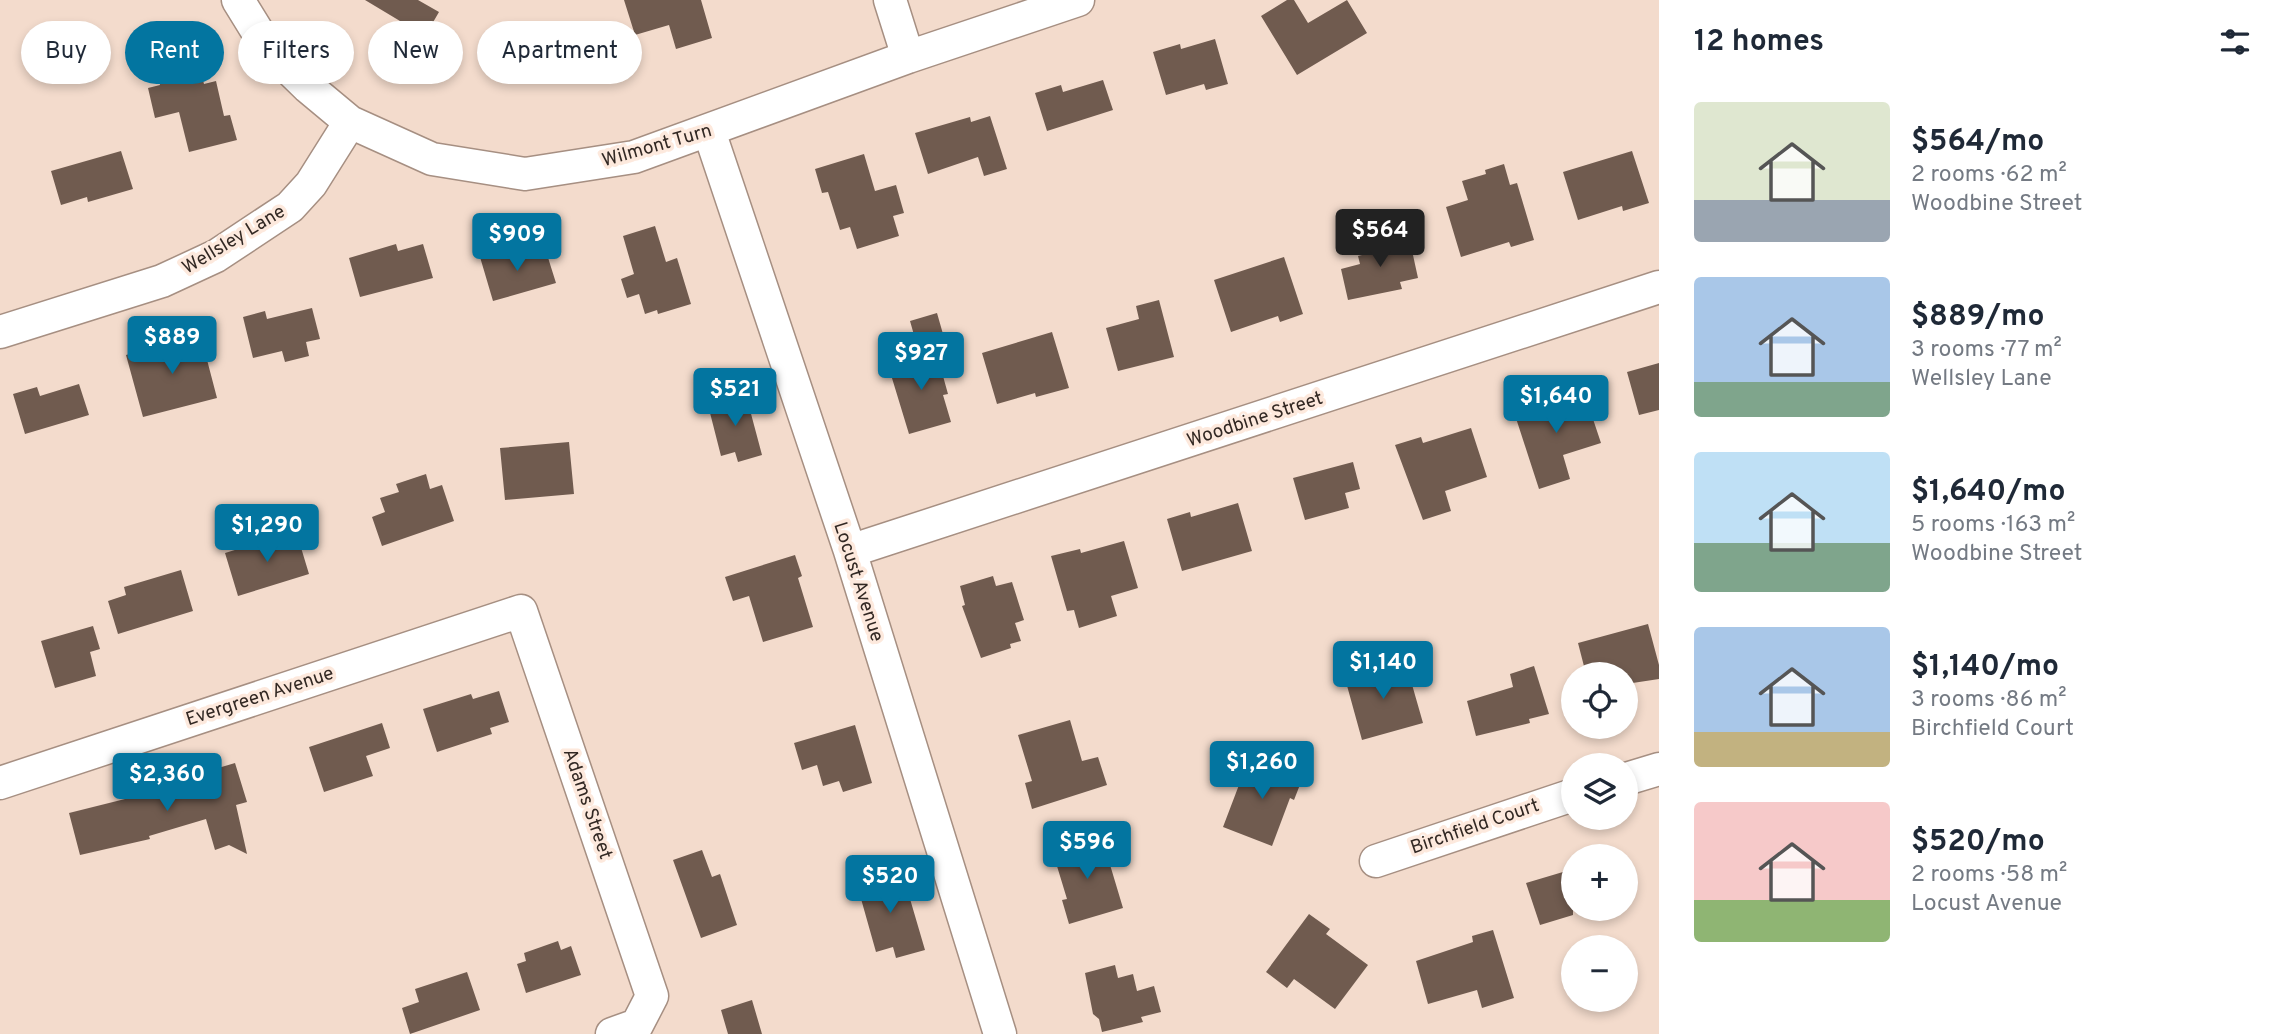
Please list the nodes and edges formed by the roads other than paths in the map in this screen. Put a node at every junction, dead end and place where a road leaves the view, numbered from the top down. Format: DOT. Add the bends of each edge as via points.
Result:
graph roads {
  1 [pos="238,0"];
  2 [pos="890,0"];
  3 [pos="1078,0"];
  4 [pos="908,57"];
  5 [pos="350,122"];
  6 [pos="709,131"];
  7 [pos="1659,287"];
  8 [pos="0,332"];
  9 [pos="850,551"];
  10 [pos="521,611"];
  11 [pos="1659,769"];
  12 [pos="1638,775"];
  13 [pos="0,783"];
  14 [pos="1561,799"];
  15 [pos="1376,860"];
  16 [pos="612,1034"];
  17 [pos="1000,1034"];
  1 -- 5 [label="street, Wilmont Turn" via="267,47"];
  2 -- 4 [label="street"];
  3 -- 4 [label="street, Wilmont Turn"];
  4 -- 6 [label="street, Wilmont Turn"];
  5 -- 6 [label="street, Wilmont Turn" via="432,159 525,174 634,157"];
  5 -- 8 [label="street, Wellsley Lane" via="311,184 290,207 216,256 162,281"];
  6 -- 9 [label="street, Locust Avenue"];
  7 -- 9 [label="street, Woodbine Street"];
  9 -- 17 [label="street, Locust Avenue"];
  10 -- 13 [label="street, Evergreen Avenue"];
  10 -- 16 [label="street, Adams Street" via="652,996 637,1025"];
  11 -- 12 [label="street"];
  14 -- 15 [label="street, Birchfield Court"];
}
